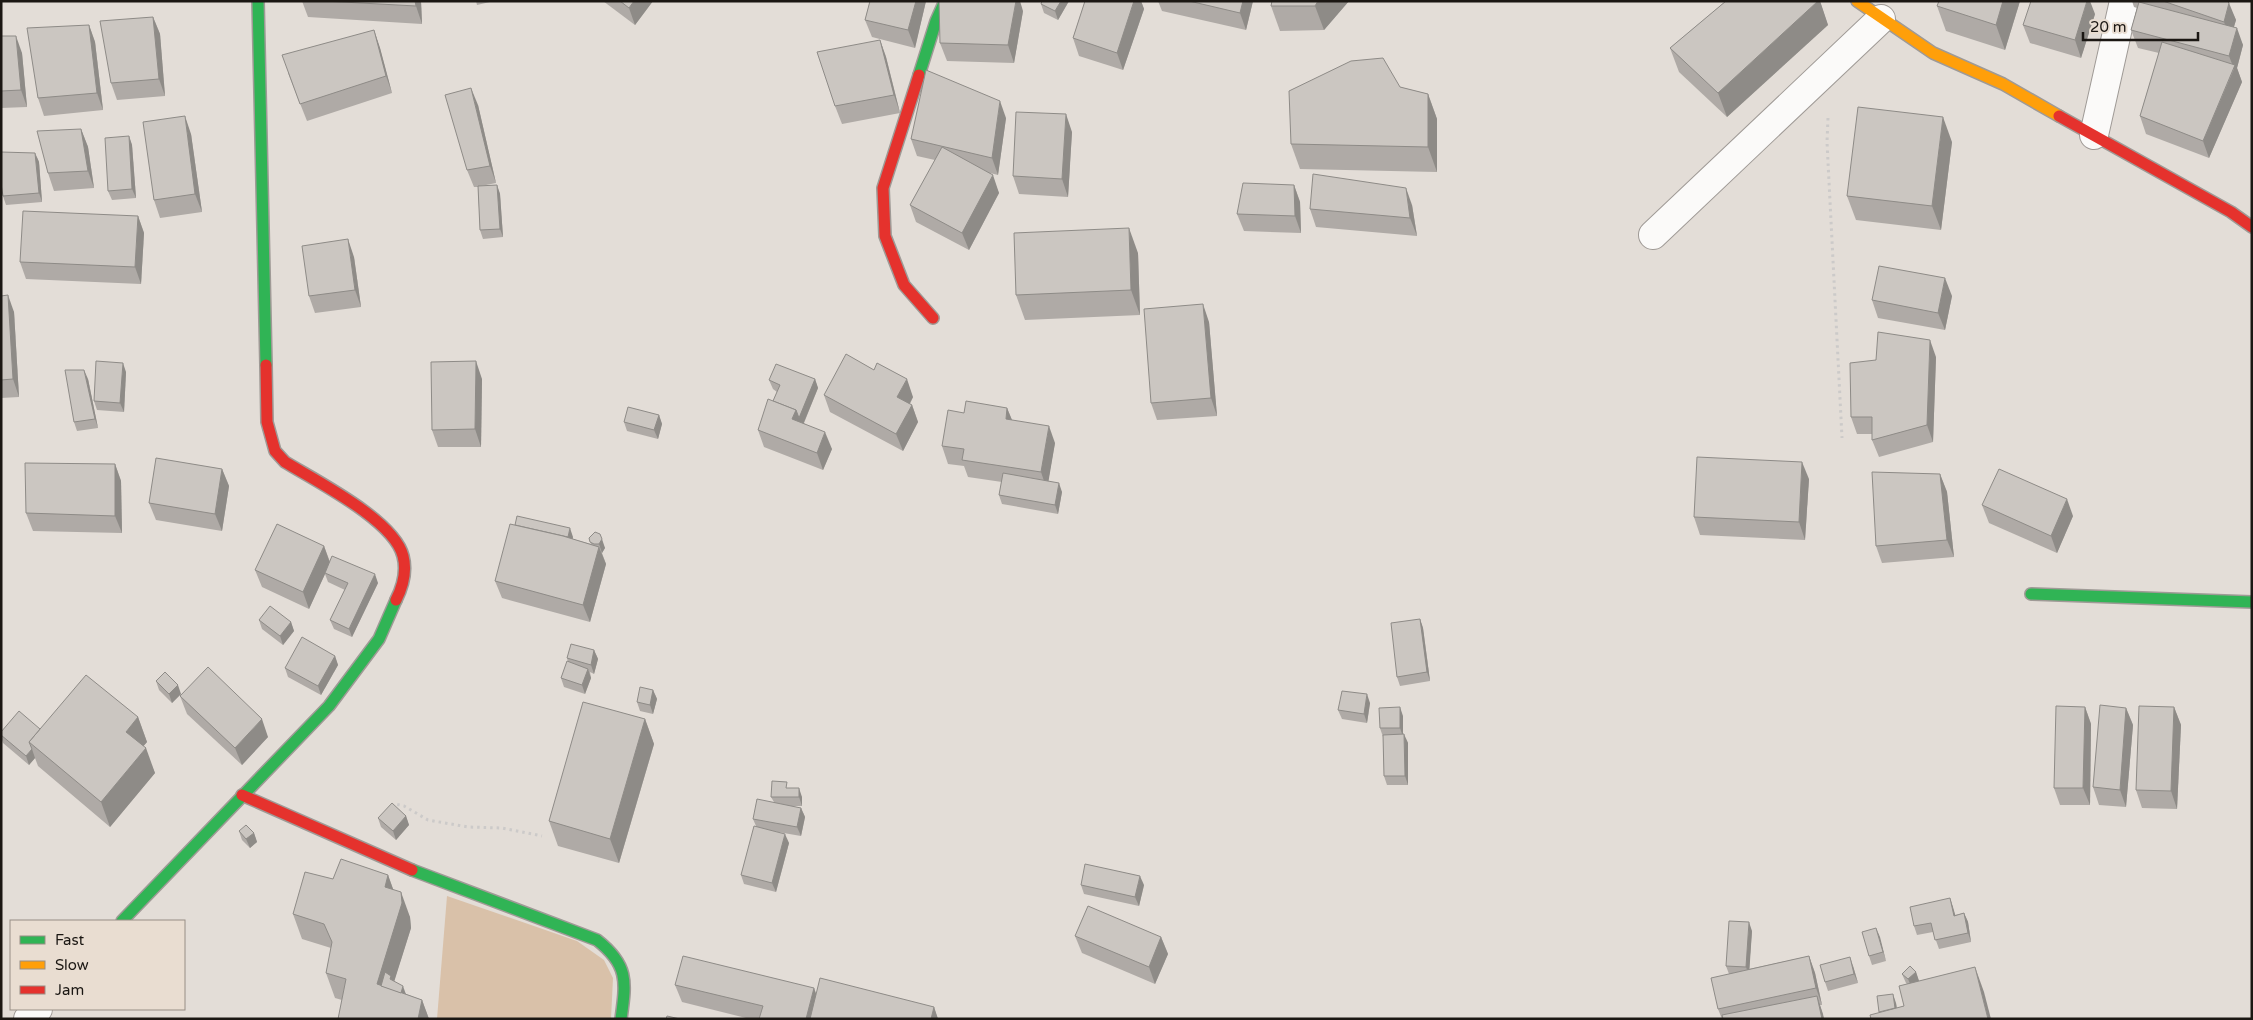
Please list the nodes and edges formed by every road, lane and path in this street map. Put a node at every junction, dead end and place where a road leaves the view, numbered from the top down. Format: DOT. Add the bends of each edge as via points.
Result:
graph roads {
  1 [pos="258,1"];
  2 [pos="945,1"];
  3 [pos="1857,1"];
  4 [pos="2124,1"];
  5 [pos="1881,19"];
  6 [pos="1830,68"];
  7 [pos="2094,135"];
  8 [pos="2252,227"];
  9 [pos="1653,235"];
  10 [pos="933,318"];
  11 [pos="1842,438"];
  12 [pos="2031,594"];
  13 [pos="2252,602"];
  14 [pos="242,794"];
  15 [pos="542,836"];
  16 [pos="363,849"];
  17 [pos="123,920"];
  18 [pos="37,1010"];
  19 [pos="28,1019"];
  20 [pos="620,1019"];
  1 -- 14 [label="street" via="267,422 275,452 285,462 364,510 391,535 403,555 404,584 379,639 329,706"];
  2 -- 10 [label="street" via="936,20 883,188 885,236 904,285"];
  3 -- 5 [label="street"];
  4 -- 7 [label="street"];
  5 -- 6 [label="street"];
  5 -- 7 [label="street" via="1933,53 2003,84"];
  6 -- 9 [label="street"];
  6 -- 11 [label="path" via="1826,142"];
  7 -- 8 [label="street"];
  12 -- 13 [label="street"];
  14 -- 16 [label="street"];
  14 -- 17 [label="street"];
  15 -- 16 [label="path" via="428,820 395,804"];
  16 -- 20 [label="street" via="597,940 621,961 625,986"];
  18 -- 19 [label="street"];
}
